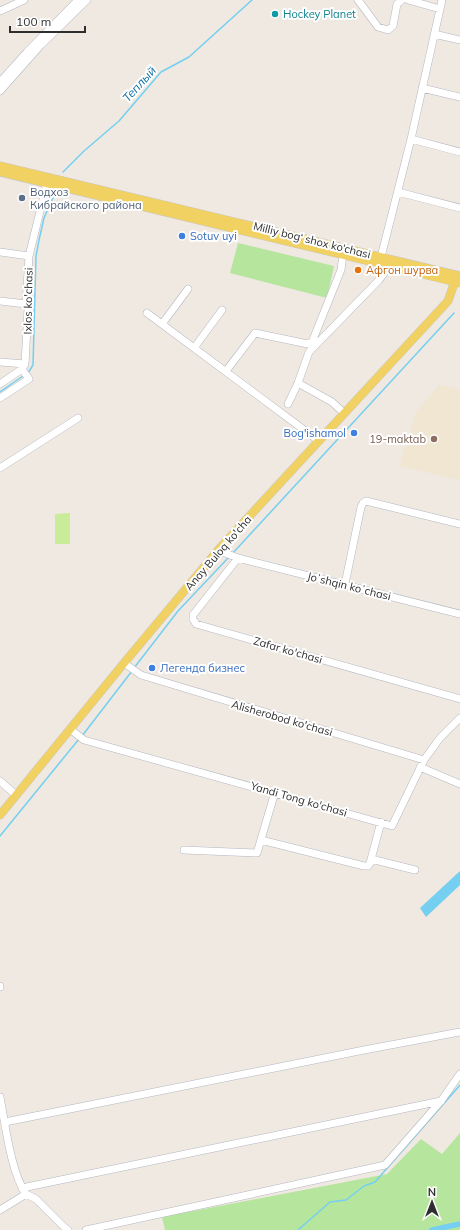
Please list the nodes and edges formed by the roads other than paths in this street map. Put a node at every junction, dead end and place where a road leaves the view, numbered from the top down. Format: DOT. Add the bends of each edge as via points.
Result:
graph roads {
  1 [pos="24,0"];
  2 [pos="78,0"];
  3 [pos="87,0"];
  4 [pos="358,0"];
  5 [pos="402,0"];
  6 [pos="408,0"];
  7 [pos="442,0"];
  8 [pos="440,9"];
  9 [pos="0,11"];
  10 [pos="434,34"];
  11 [pos="460,40"];
  12 [pos="0,82"];
  13 [pos="422,88"];
  14 [pos="0,91"];
  15 [pos="460,97"];
  16 [pos="411,140"];
  17 [pos="460,152"];
  18 [pos="0,166"];
  19 [pos="0,172"];
  20 [pos="47,184"];
  21 [pos="398,192"];
  22 [pos="460,208"];
  23 [pos="276,235"];
  24 [pos="0,252"];
  25 [pos="343,254"];
  26 [pos="29,256"];
  27 [pos="381,257"];
  28 [pos="386,265"];
  29 [pos="458,279"];
  30 [pos="188,289"];
  31 [pos="0,301"];
  32 [pos="26,304"];
  33 [pos="222,310"];
  34 [pos="147,313"];
  35 [pos="162,324"];
  36 [pos="194,348"];
  37 [pos="0,362"];
  38 [pos="25,371"];
  39 [pos="226,371"];
  40 [pos="298,383"];
  41 [pos="0,384"];
  42 [pos="0,398"];
  43 [pos="288,404"];
  44 [pos="344,414"];
  45 [pos="78,418"];
  46 [pos="319,441"];
  47 [pos="0,468"];
  48 [pos="460,524"];
  49 [pos="223,550"];
  50 [pos="238,558"];
  51 [pos="345,584"];
  52 [pos="460,614"];
  53 [pos="126,664"];
  54 [pos="460,699"];
  55 [pos="460,718"];
  56 [pos="72,731"];
  57 [pos="424,760"];
  58 [pos="420,767"];
  59 [pos="0,782"];
  60 [pos="460,784"];
  61 [pos="275,792"];
  62 [pos="16,795"];
  63 [pos="1,813"];
  64 [pos="381,822"];
  65 [pos="261,840"];
  66 [pos="184,850"];
  67 [pos="371,859"];
  68 [pos="415,870"];
  69 [pos="460,1032"];
  70 [pos="460,1074"];
  71 [pos="0,1100"];
  72 [pos="441,1101"];
  73 [pos="5,1122"];
  74 [pos="22,1188"];
  75 [pos="26,1194"];
  76 [pos="0,1210"];
  77 [pos="68,1230"];
  78 [pos="86,1230"];
  1 -- 9 [label="street"];
  2 -- 12 [label="street"];
  3 -- 14 [label="street" via="40,46"];
  4 -- 5 [label="street" via="378,27 388,30 393,26 397,4"];
  6 -- 8 [label="street"];
  7 -- 8 [label="street"];
  8 -- 10 [label="street"];
  10 -- 11 [label="street"];
  10 -- 13 [label="street"];
  13 -- 15 [label="street"];
  13 -- 16 [label="street"];
  16 -- 17 [label="street"];
  16 -- 21 [label="street"];
  18 -- 23 [label="main road, Milliy bog‘ shox ko‘chasi"];
  19 -- 20 [label="main road, Milliy bog‘ shox ko‘chasi"];
  20 -- 23 [label="main road, Milliy bog‘ shox ko‘chasi"];
  20 -- 26 [label="street, Ixlos ko'chasi"];
  21 -- 22 [label="street"];
  21 -- 27 [label="street"];
  23 -- 25 [label="main road, Milliy bog‘ shox ko‘chasi"];
  23 -- 27 [label="main road, Milliy bog‘ shox ko‘chasi"];
  24 -- 26 [label="street"];
  25 -- 28 [label="main road, Milliy bog‘ shox ko‘chasi"];
  25 -- 39 [label="street" via="341,270 312,342 308,344 255,333"];
  26 -- 32 [label="street, Ixlos ko'chasi"];
  27 -- 29 [label="main road, Milliy bog‘ shox ko‘chasi"];
  28 -- 29 [label="main road, Milliy bog‘ shox ko‘chasi"];
  28 -- 40 [label="street" via="385,272 379,280 309,352"];
  29 -- 44 [label="main road, Anay Buloq ko'cha" via="448,301"];
  30 -- 35 [label="street"];
  31 -- 32 [label="street"];
  32 -- 38 [label="street, Ixlos ko'chasi" via="28,309"];
  33 -- 36 [label="street"];
  34 -- 35 [label="street"];
  35 -- 36 [label="street"];
  36 -- 39 [label="street"];
  37 -- 38 [label="street"];
  38 -- 41 [label="street"];
  38 -- 42 [label="street"];
  39 -- 46 [label="street"];
  40 -- 43 [label="street"];
  40 -- 44 [label="street" via="332,402"];
  44 -- 46 [label="main road, Anay Buloq ko'cha"];
  45 -- 47 [label="street"];
  46 -- 49 [label="main road, Anay Buloq ko'cha"];
  48 -- 51 [label="street" via="366,501 361,507"];
  49 -- 50 [label="street, Joʼshqin koʼchasi"];
  49 -- 53 [label="main road, Anay Buloq ko'cha"];
  50 -- 51 [label="street, Joʼshqin koʼchasi"];
  50 -- 54 [label="street, Zafar ko'chasi" via="193,615 196,624"];
  51 -- 52 [label="street, Joʼshqin koʼchasi"];
  53 -- 56 [label="main road, Anay Buloq ko'cha"];
  53 -- 57 [label="street, Alisherobod ko'chasi" via="141,675"];
  55 -- 57 [label="street, Yandi Tong ko'chasi" via="440,738"];
  56 -- 61 [label="street, Yandi Tong ko'chasi" via="81,739"];
  56 -- 62 [label="main road, Anay Buloq ko'cha"];
  57 -- 58 [label="street, Yandi Tong ko'chasi"];
  58 -- 60 [label="street"];
  58 -- 64 [label="street, Yandi Tong ko'chasi" via="392,826"];
  59 -- 62 [label="street"];
  61 -- 64 [label="street, Yandi Tong ko'chasi"];
  61 -- 65 [label="street"];
  62 -- 63 [label="main road, Anay Buloq ko'cha"];
  64 -- 67 [label="street"];
  65 -- 66 [label="street" via="257,853"];
  65 -- 67 [label="street" via="364,866 368,866"];
  67 -- 68 [label="street"];
  69 -- 73 [label="street"];
  70 -- 72 [label="street"];
  71 -- 73 [label="street"];
  72 -- 74 [label="street"];
  72 -- 78 [label="street" via="385,1165"];
  73 -- 74 [label="street" via="15,1169"];
  74 -- 75 [label="street"];
  75 -- 76 [label="street"];
  75 -- 77 [label="street" via="36,1199"];
}
